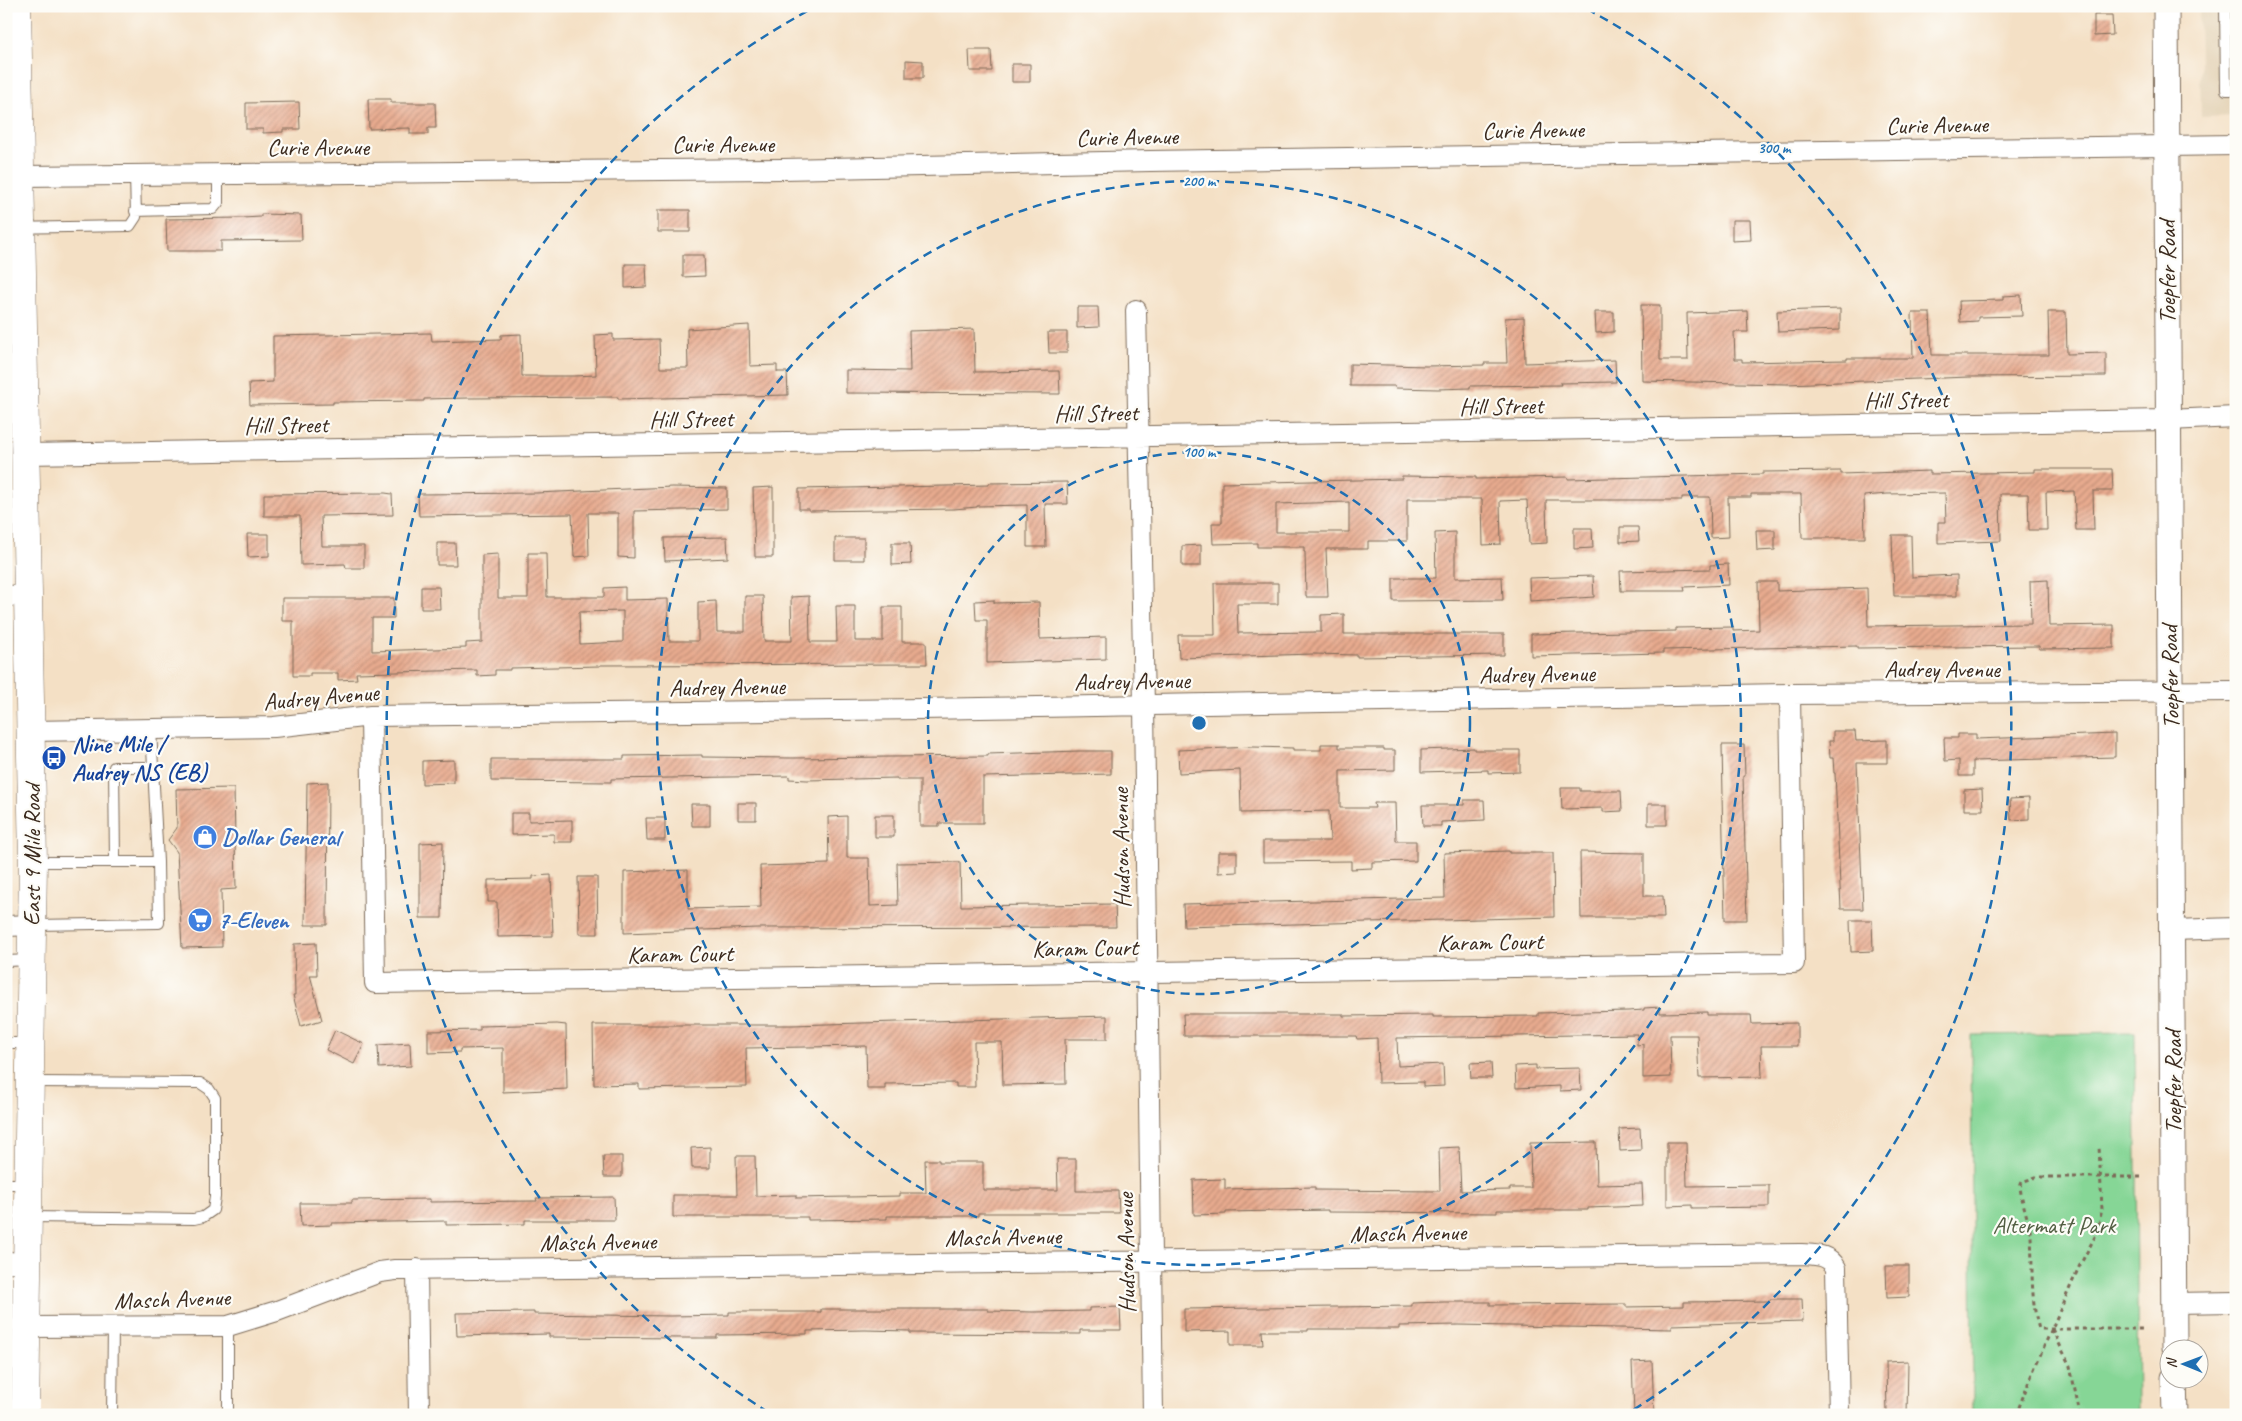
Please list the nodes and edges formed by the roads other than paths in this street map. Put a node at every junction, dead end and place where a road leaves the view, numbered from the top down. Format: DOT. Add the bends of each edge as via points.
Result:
graph roads {
  1 [pos="17,6"];
  2 [pos="2166,6"];
  3 [pos="2225,6"];
  4 [pos="2225,23"];
  5 [pos="2236,25"];
  6 [pos="12,40"];
  7 [pos="2236,90"];
  8 [pos="2236,145"];
  9 [pos="13,146"];
  10 [pos="2167,146"];
  11 [pos="218,173"];
  12 [pos="134,174"];
  13 [pos="20,176"];
  14 [pos="135,211"];
  15 [pos="14,228"];
  16 [pos="1136,310"];
  17 [pos="15,316"];
  18 [pos="2236,417"];
  19 [pos="2168,420"];
  20 [pos="1139,437"];
  21 [pos="25,454"];
  22 [pos="17,595"];
  23 [pos="2236,691"];
  24 [pos="2170,692"];
  25 [pos="1790,694"];
  26 [pos="1144,706"];
  27 [pos="371,716"];
  28 [pos="151,729"];
  29 [pos="30,731"];
  30 [pos="153,767"];
  31 [pos="32,862"];
  32 [pos="115,862"];
  33 [pos="158,862"];
  34 [pos="19,925"];
  35 [pos="2236,928"];
  36 [pos="2172,930"];
  37 [pos="19,961"];
  38 [pos="1148,972"];
  39 [pos="18,1043"];
  40 [pos="30,1082"];
  41 [pos="17,1184"];
  42 [pos="28,1217"];
  43 [pos="1151,1261"];
  44 [pos="17,1263"];
  45 [pos="417,1270"];
  46 [pos="2236,1302"];
  47 [pos="2174,1303"];
  48 [pos="17,1325"];
  49 [pos="113,1326"];
  50 [pos="228,1326"];
  51 [pos="2174,1338"];
  52 [pos="2174,1388"];
  53 [pos="19,1408"];
  54 [pos="112,1415"];
  55 [pos="228,1415"];
  56 [pos="419,1415"];
  57 [pos="1153,1415"];
  58 [pos="1839,1415"];
  59 [pos="2175,1415"];
  1 -- 6 [label="main road, East 9 Mile Road"];
  2 -- 10 [label="street, Toepfer Road"];
  3 -- 4 [label="lane"];
  4 -- 5 [label="lane"];
  4 -- 7 [label="lane" via="2226,90"];
  6 -- 9 [label="main road, East 9 Mile Road"];
  8 -- 10 [label="street, Curie Avenue"];
  9 -- 13 [label="main road, East 9 Mile Road"];
  10 -- 11 [label="street, Curie Avenue" via="782,169"];
  10 -- 19 [label="street, Toepfer Road"];
  11 -- 12 [label="street, Curie Avenue"];
  11 -- 14 [label="lane" via="218,203 213,209"];
  12 -- 13 [label="street, Curie Avenue"];
  12 -- 14 [label="lane"];
  13 -- 15 [label="main road, East 9 Mile Road"];
  14 -- 15 [label="lane" via="136,218 130,226"];
  15 -- 17 [label="main road, East 9 Mile Road"];
  16 -- 20 [label="street, Hudson Avenue"];
  17 -- 21 [label="main road, East 9 Mile Road"];
  18 -- 19 [label="street, Hill Street"];
  19 -- 20 [label="street, Hill Street"];
  19 -- 24 [label="street, Toepfer Road"];
  20 -- 21 [label="street, Hill Street"];
  20 -- 26 [label="street, Hudson Avenue"];
  21 -- 22 [label="main road, East 9 Mile Road"];
  22 -- 29 [label="main road, East 9 Mile Road"];
  23 -- 24 [label="street, Audrey Avenue"];
  24 -- 25 [label="street, Audrey Avenue"];
  24 -- 36 [label="street, Toepfer Road"];
  25 -- 26 [label="street, Audrey Avenue"];
  25 -- 38 [label="street, Karam Court" via="1794,963"];
  26 -- 27 [label="street, Audrey Avenue"];
  26 -- 38 [label="street, Hudson Avenue"];
  27 -- 28 [label="street, Audrey Avenue" via="274,727"];
  27 -- 38 [label="street, Karam Court" via="375,984"];
  28 -- 29 [label="street, Audrey Avenue"];
  28 -- 30 [label="lane"];
  29 -- 31 [label="main road, East 9 Mile Road"];
  30 -- 32 [label="lane" via="114,767"];
  30 -- 33 [label="lane"];
  31 -- 32 [label="lane"];
  31 -- 34 [label="main road, East 9 Mile Road"];
  32 -- 33 [label="lane"];
  33 -- 34 [label="lane" via="159,923"];
  34 -- 37 [label="main road, East 9 Mile Road"];
  35 -- 36 [label="street"];
  36 -- 47 [label="street, Toepfer Road"];
  37 -- 39 [label="main road, East 9 Mile Road"];
  38 -- 43 [label="street, Hudson Avenue"];
  39 -- 40 [label="main road, East 9 Mile Road"];
  40 -- 41 [label="main road, East 9 Mile Road"];
  40 -- 42 [label="lane" via="200,1083 215,1098 215,1197 213,1210 194,1219"];
  41 -- 42 [label="main road, East 9 Mile Road"];
  42 -- 44 [label="main road, East 9 Mile Road"];
  43 -- 45 [label="street, Masch Avenue"];
  43 -- 57 [label="street, Hudson Avenue"];
  43 -- 58 [label="street, Masch Avenue" via="1820,1255 1833,1262 1838,1275"];
  44 -- 48 [label="main road, East 9 Mile Road"];
  45 -- 50 [label="street, Masch Avenue" via="380,1272"];
  45 -- 56 [label="street"];
  46 -- 47 [label="street"];
  47 -- 51 [label="street, Toepfer Road"];
  48 -- 49 [label="street, Masch Avenue"];
  48 -- 53 [label="main road, East 9 Mile Road"];
  49 -- 50 [label="street, Masch Avenue"];
  49 -- 54 [label="lane"];
  50 -- 55 [label="lane"];
  52 -- 59 [label="street"];
}
